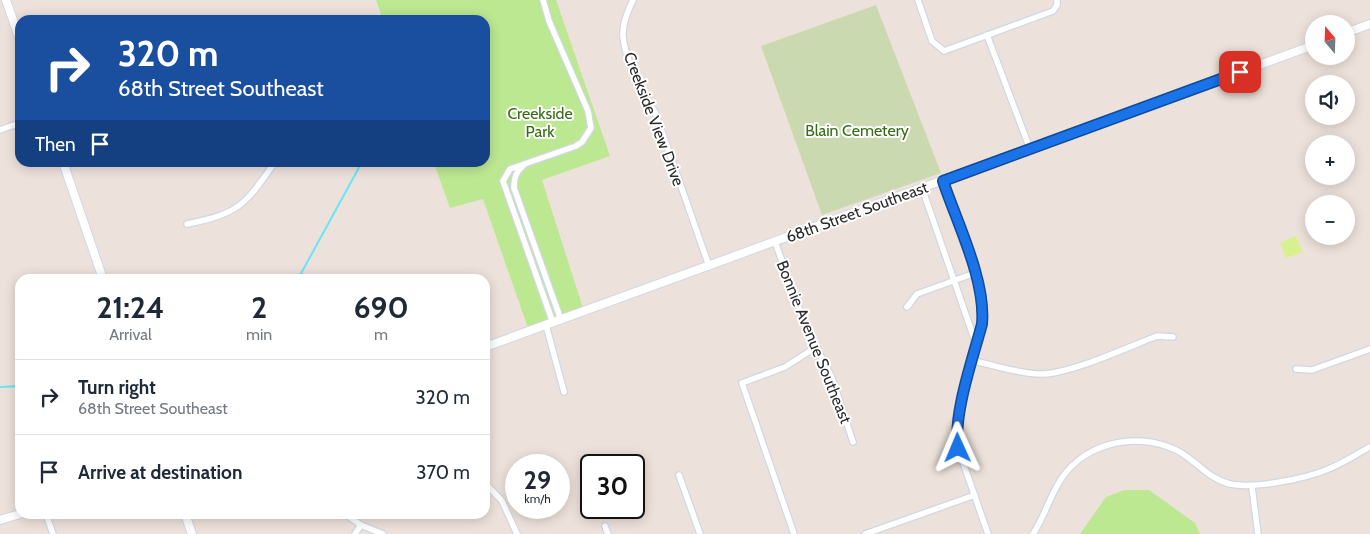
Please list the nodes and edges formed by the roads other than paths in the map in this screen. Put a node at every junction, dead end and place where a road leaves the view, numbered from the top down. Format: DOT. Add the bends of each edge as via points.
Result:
graph roads {
  1 [pos="6,0"];
  2 [pos="543,0"];
  3 [pos="633,0"];
  4 [pos="918,0"];
  5 [pos="1057,3"];
  6 [pos="1370,24"];
  7 [pos="15,26"];
  8 [pos="1355,30"];
  9 [pos="987,35"];
  10 [pos="1305,48"];
  11 [pos="15,126"];
  12 [pos="0,130"];
  13 [pos="1030,149"];
  14 [pos="524,165"];
  15 [pos="65,167"];
  16 [pos="271,167"];
  17 [pos="943,181"];
  18 [pos="922,188"];
  19 [pos="186,224"];
  20 [pos="775,242"];
  21 [pos="710,266"];
  22 [pos="975,273"];
  23 [pos="101,274"];
  24 [pos="954,280"];
  25 [pos="907,307"];
  26 [pos="561,320"];
  27 [pos="549,324"];
  28 [pos="1172,337"];
  29 [pos="490,345"];
  30 [pos="977,346"];
  31 [pos="816,347"];
  32 [pos="1370,349"];
  33 [pos="973,361"];
  34 [pos="1296,369"];
  35 [pos="564,392"];
  36 [pos="853,442"];
  37 [pos="1370,447"];
  38 [pos="679,475"];
  39 [pos="1252,487"];
  40 [pos="490,488"];
  41 [pos="975,495"];
  42 [pos="15,516"];
  43 [pos="48,519"];
  44 [pos="187,519"];
  45 [pos="352,519"];
  46 [pos="0,520"];
  47 [pos="361,525"];
  48 [pos="605,526"];
  49 [pos="53,534"];
  50 [pos="192,534"];
  51 [pos="355,534"];
  52 [pos="383,534"];
  53 [pos="517,534"];
  54 [pos="608,534"];
  55 [pos="700,534"];
  56 [pos="794,534"];
  57 [pos="865,534"];
  58 [pos="988,534"];
  59 [pos="1033,534"];
  60 [pos="1258,534"];
  1 -- 7 [label="main road"];
  2 -- 14 [label="street" via="588,112 591,128 576,146"];
  3 -- 21 [label="street, Creekside View Drive" via="625,16 623,38 644,97 655,112"];
  4 -- 9 [label="street" via="932,41 944,51"];
  5 -- 9 [label="street" via="1053,11"];
  6 -- 8 [label="main road"];
  9 -- 13 [label="street"];
  10 -- 13 [label="main road, 68th Street Southeast"];
  11 -- 12 [label="street"];
  13 -- 17 [label="main road, 68th Street Southeast"];
  14 -- 26 [label="street" via="517,171 514,188"];
  14 -- 27 [label="street" via="510,168 503,181"];
  15 -- 23 [label="main road"];
  16 -- 19 [label="street" via="240,206 225,214"];
  17 -- 18 [label="main road, 68th Street Southeast"];
  17 -- 22 [label="street"];
  18 -- 20 [label="main road, 68th Street Southeast"];
  18 -- 24 [label="street"];
  20 -- 21 [label="main road, 68th Street Southeast"];
  20 -- 31 [label="street, Bonnie Avenue Southeast"];
  21 -- 26 [label="main road, 68th Street Southeast"];
  22 -- 24 [label="street"];
  22 -- 30 [label="street" via="983,309"];
  24 -- 25 [label="street" via="917,294"];
  24 -- 30 [label="street"];
  26 -- 27 [label="main road, 68th Street Southeast"];
  27 -- 29 [label="main road, 68th Street Southeast"];
  27 -- 35 [label="street"];
  28 -- 33 [label="street" via="1157,336 1064,370 1043,374"];
  30 -- 33 [label="street"];
  31 -- 36 [label="street, Bonnie Avenue Southeast" via="832,378"];
  31 -- 56 [label="street" via="785,367 742,383"];
  32 -- 34 [label="street" via="1312,370"];
  33 -- 41 [label="street" via="956,436"];
  37 -- 39 [label="street" via="1324,471"];
  38 -- 55 [label="street"];
  39 -- 59 [label="street" via="1228,484 1214,478 1188,456 1160,444 1128,440 1112,443 1095,450 1064,475"];
  39 -- 60 [label="street"];
  40 -- 53 [label="street" via="511,516"];
  41 -- 57 [label="street"];
  41 -- 58 [label="street"];
  42 -- 46 [label="main road"];
  43 -- 49 [label="street"];
  44 -- 50 [label="main road"];
  45 -- 47 [label="street"];
  47 -- 51 [label="street"];
  47 -- 52 [label="street"];
  48 -- 54 [label="street"];
}
